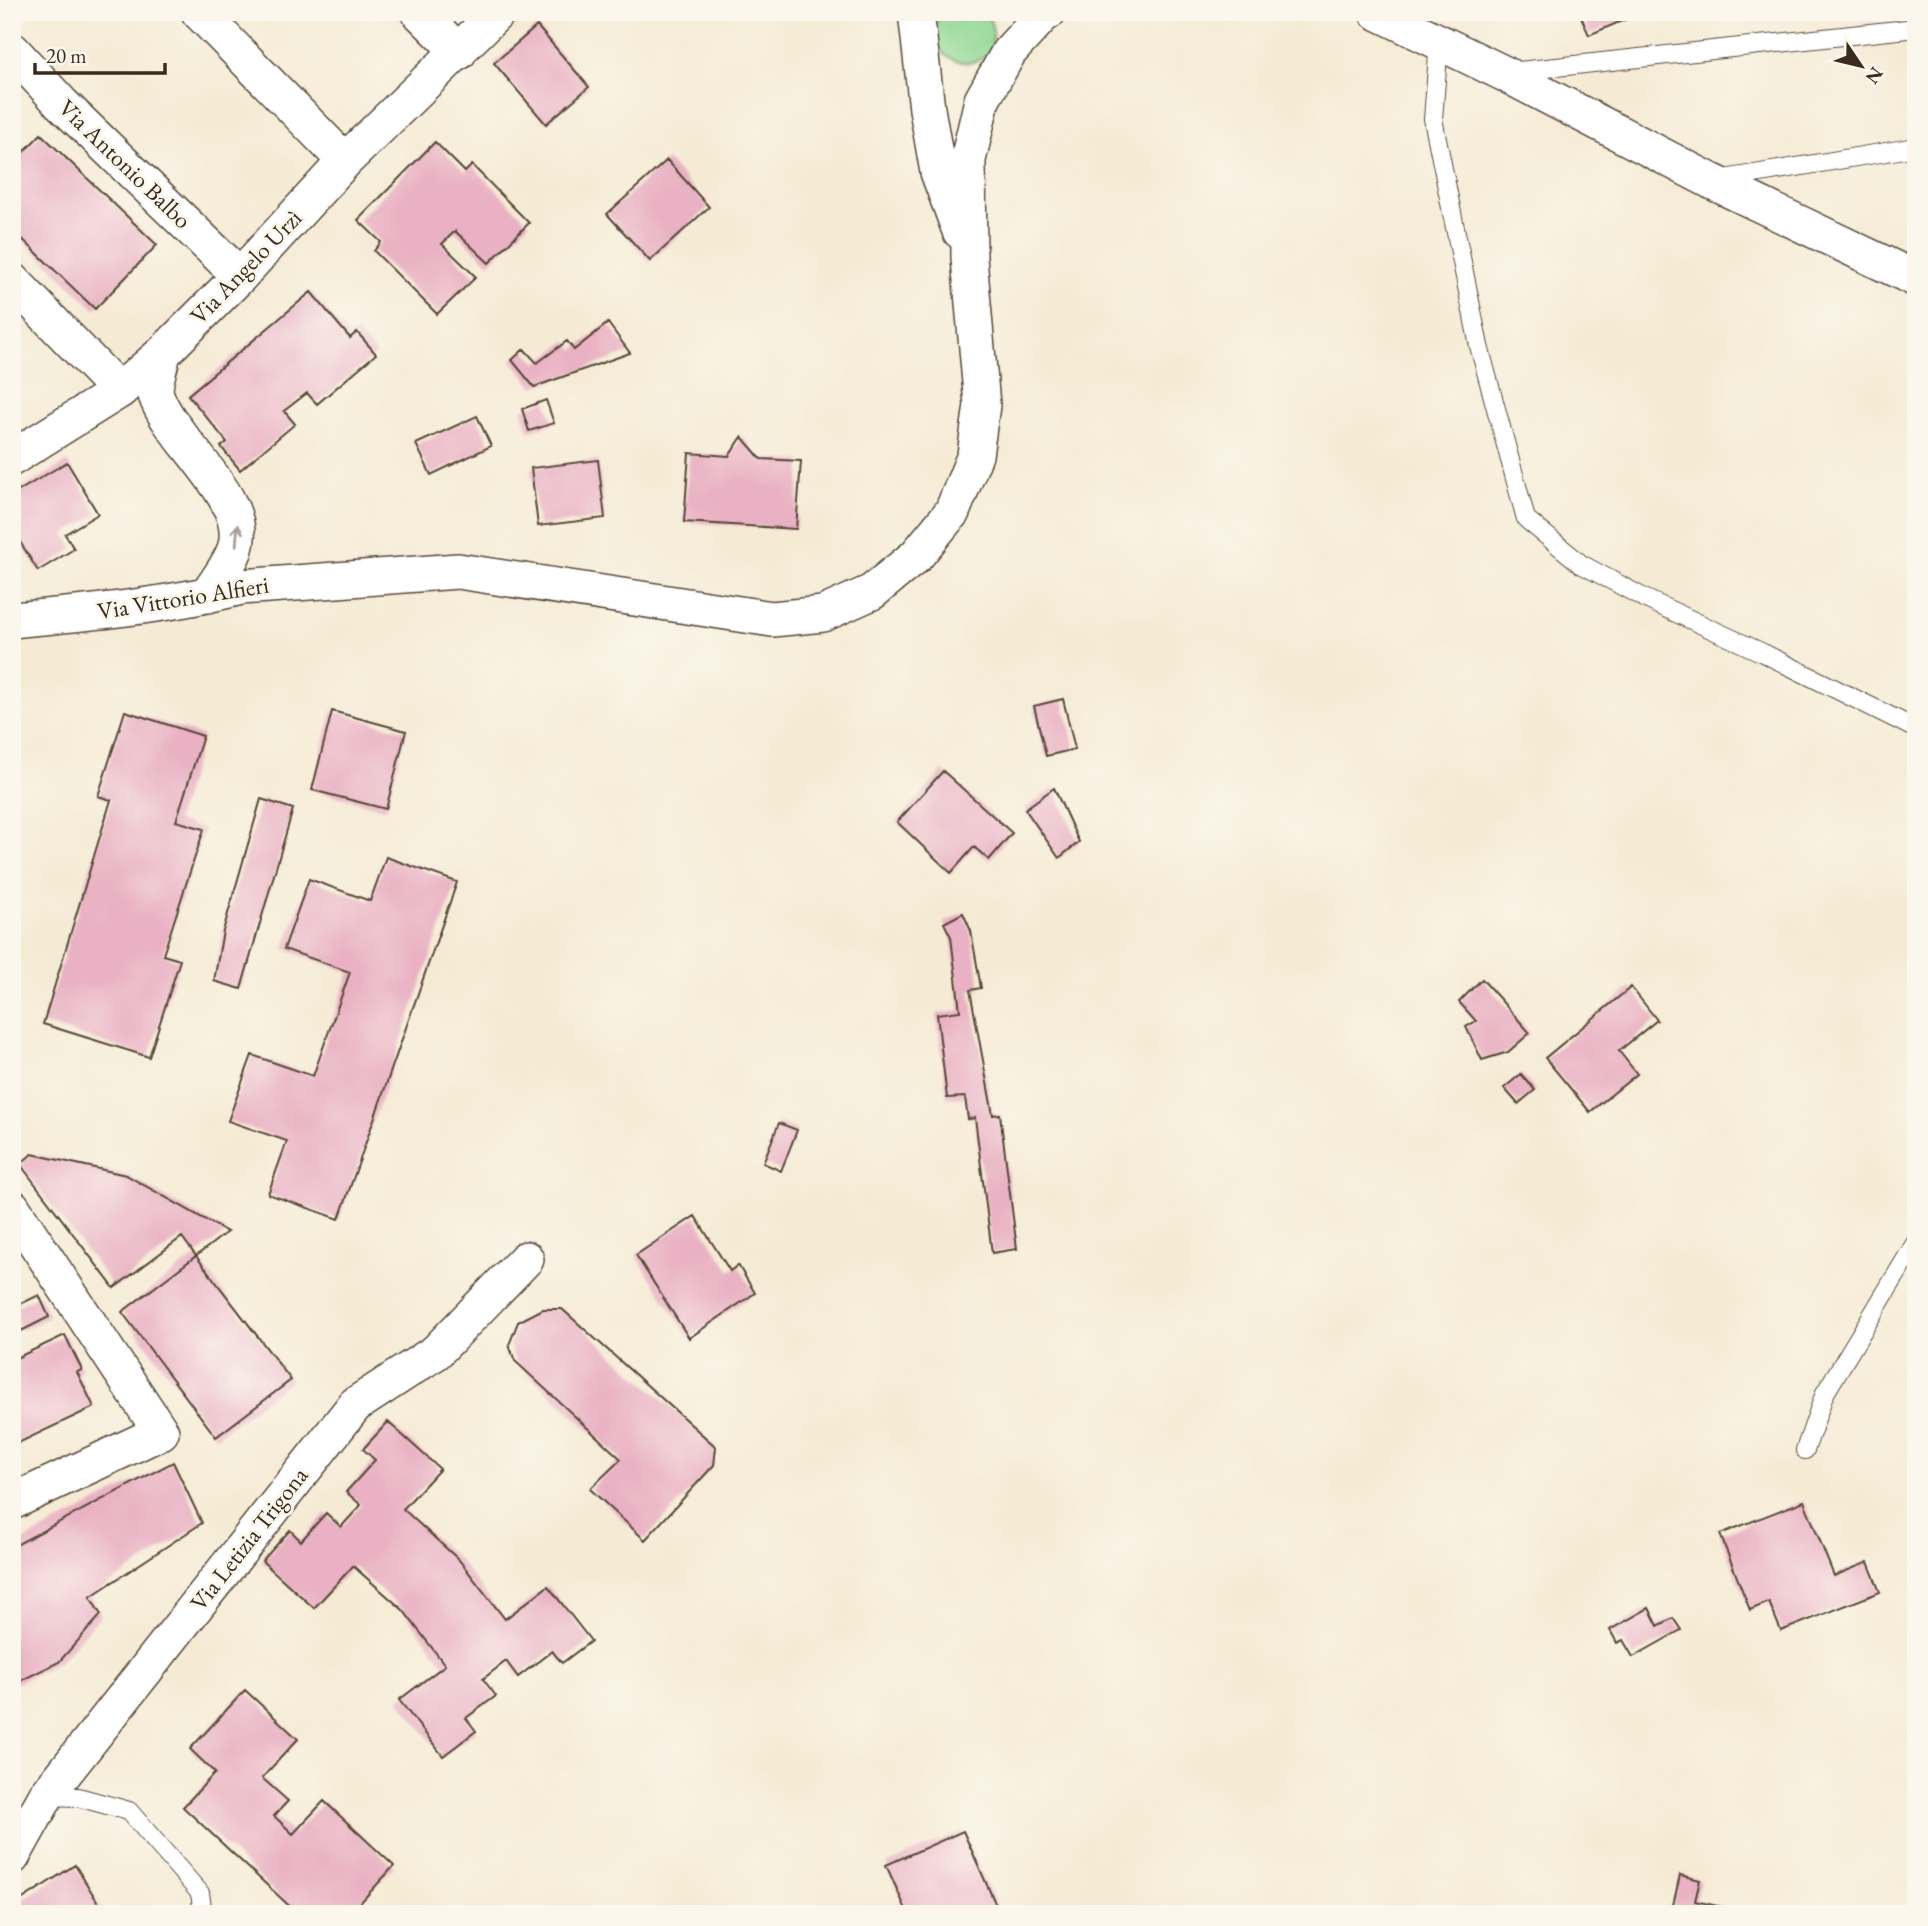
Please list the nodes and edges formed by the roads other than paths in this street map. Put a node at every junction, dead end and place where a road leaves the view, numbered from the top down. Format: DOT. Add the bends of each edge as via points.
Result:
graph roads {
  1 [pos="199,12"];
  2 [pos="419,12"];
  3 [pos="498,12"];
  4 [pos="916,12"];
  5 [pos="1048,12"];
  6 [pos="1377,12"];
  7 [pos="1916,28"];
  8 [pos="1439,42"];
  9 [pos="12,50"];
  10 [pos="459,52"];
  11 [pos="1503,72"];
  12 [pos="1916,147"];
  13 [pos="345,161"];
  14 [pos="1711,181"];
  15 [pos="970,258"];
  16 [pos="240,276"];
  17 [pos="1916,279"];
  18 [pos="12,280"];
  19 [pos="163,353"];
  20 [pos="119,391"];
  21 [pos="12,458"];
  22 [pos="208,595"];
  23 [pos="12,620"];
  24 [pos="1916,729"];
  25 [pos="12,1207"];
  26 [pos="1916,1242"];
  27 [pos="526,1259"];
  28 [pos="1805,1450"];
  29 [pos="12,1502"];
  30 [pos="46,1796"];
  31 [pos="12,1857"];
  32 [pos="203,1914"];
  1 -- 13 [label="street"];
  2 -- 10 [label="street"];
  3 -- 10 [label="street, Via Angelo Urzì"];
  4 -- 15 [label="street" via="938,172"];
  5 -- 15 [label="street" via="1009,52 982,100 968,160"];
  6 -- 8 [label="street"];
  7 -- 11 [label="lane"];
  8 -- 11 [label="street"];
  8 -- 24 [label="lane" via="1433,119 1479,346 1526,519 1581,564 1646,600"];
  9 -- 16 [label="street, Via Antonio Balbo"];
  10 -- 13 [label="street, Via Angelo Urzì"];
  11 -- 14 [label="street"];
  12 -- 14 [label="lane"];
  13 -- 16 [label="street, Via Angelo Urzì"];
  14 -- 17 [label="street"];
  15 -- 22 [label="street, Via Vittorio Alfieri" via="982,405 975,455 952,512 916,556 872,592 823,614 772,619 458,571 241,587"];
  16 -- 19 [label="street, Via Angelo Urzì"];
  18 -- 20 [label="street"];
  19 -- 20 [label="street, Via Angelo Urzì"];
  22 -- 19 [label="street, one-way" via="235,549 238,523 155,393"];
  20 -- 21 [label="street, Via Angelo Urzì"];
  22 -- 23 [label="street, Via Vittorio Alfieri"];
  25 -- 29 [label="street" via="161,1432"];
  26 -- 28 [label="lane" via="1825,1393"];
  27 -- 30 [label="street, Via Letizia Trigona" via="436,1352 355,1405"];
  30 -- 31 [label="street, Via Letizia Trigona"];
  30 -- 32 [label="lane" via="78,1797 129,1811 200,1893"];
}
